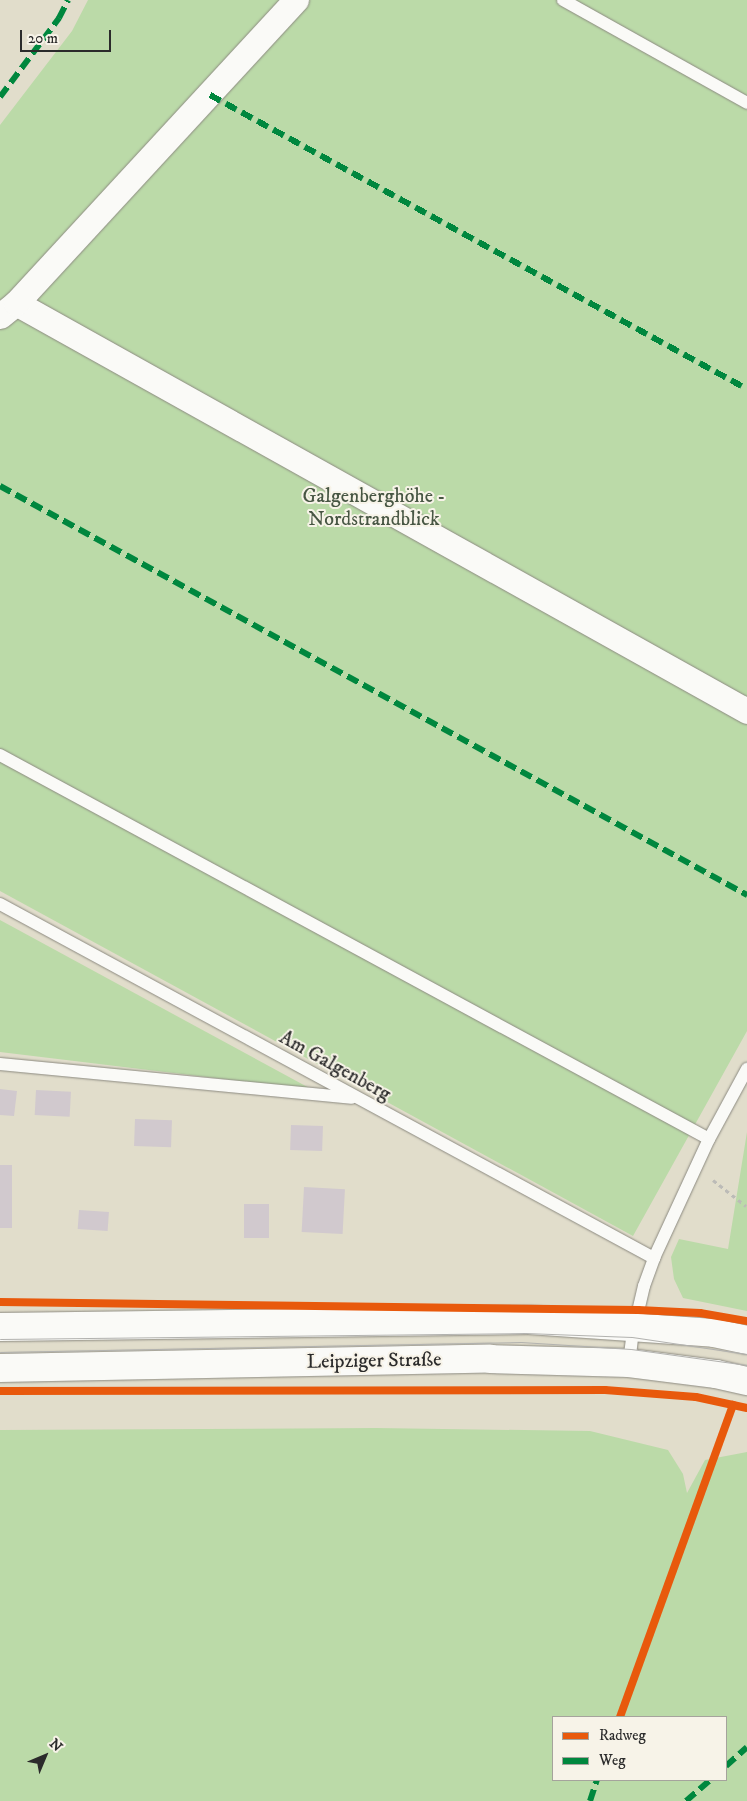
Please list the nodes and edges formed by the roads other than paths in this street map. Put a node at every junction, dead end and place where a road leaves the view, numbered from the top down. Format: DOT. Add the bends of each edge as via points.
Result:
graph roads {
  1 [pos="296,0"];
  2 [pos="563,0"];
  3 [pos="747,103"];
  4 [pos="8,310"];
  5 [pos="747,711"];
  6 [pos="0,755"];
  7 [pos="0,904"];
  8 [pos="0,1064"];
  9 [pos="747,1069"];
  10 [pos="356,1099"];
  11 [pos="710,1140"];
  12 [pos="654,1258"];
  13 [pos="0,1327"];
  14 [pos="635,1327"];
  15 [pos="747,1340"];
  16 [pos="630,1363"];
  17 [pos="0,1368"];
  18 [pos="747,1381"];
  1 -- 4 [label="street"];
  2 -- 3 [label="lane"];
  4 -- 5 [label="street"];
  6 -- 11 [label="lane"];
  7 -- 10 [label="lane, Am Galgenberg"];
  8 -- 10 [label="lane"];
  9 -- 11 [label="lane"];
  10 -- 12 [label="lane, Am Galgenberg"];
  11 -- 12 [label="lane"];
  12 -- 14 [label="lane"];
  13 -- 14 [label="main road, Leipziger Straße" via="529,1320"];
  14 -- 15 [label="main road, Leipziger Straße" via="714,1333"];
  14 -- 16 [label="lane"];
  16 -- 17 [label="main road, Leipziger Straße" via="490,1359"];
  16 -- 18 [label="main road, Leipziger Straße"];
}
